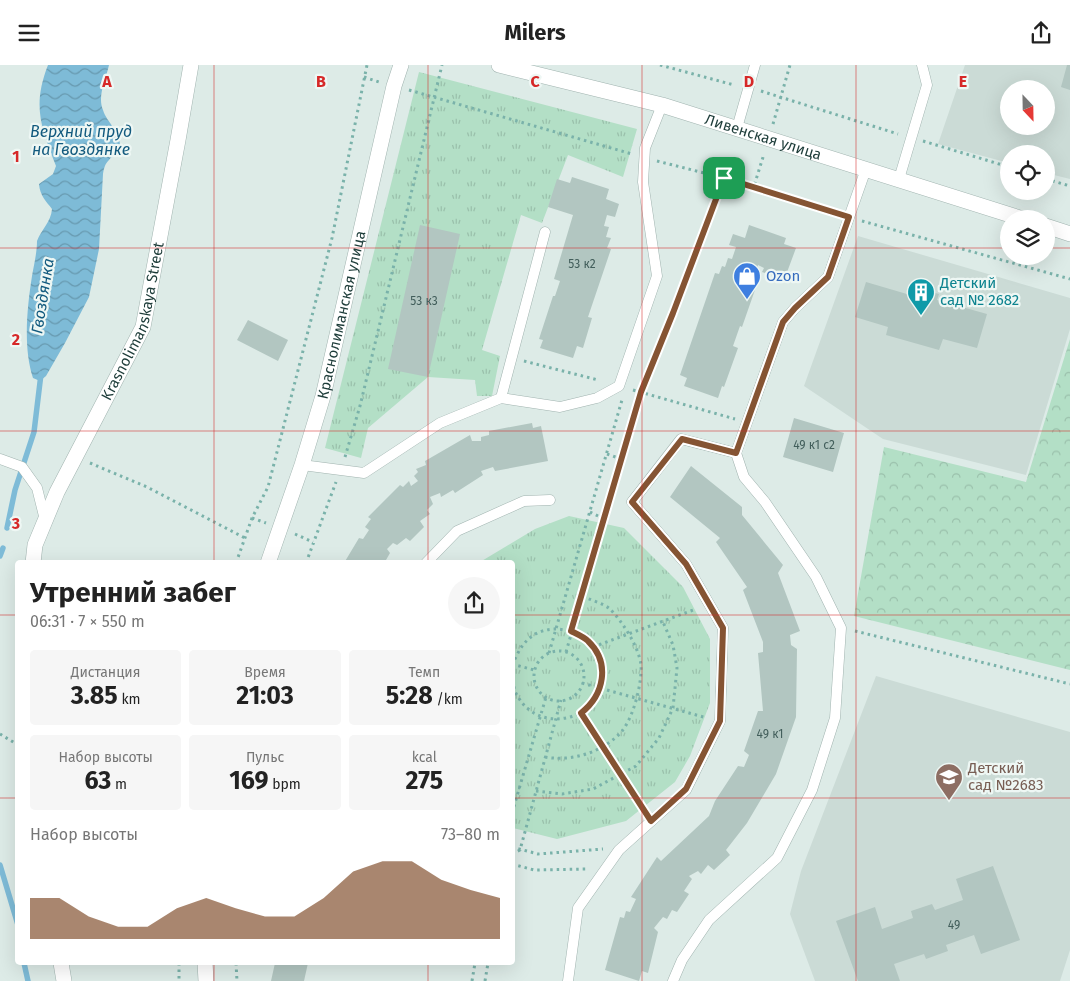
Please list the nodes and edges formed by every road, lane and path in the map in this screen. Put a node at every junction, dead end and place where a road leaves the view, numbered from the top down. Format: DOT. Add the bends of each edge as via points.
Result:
graph roads {
  1 [pos="191,65"];
  2 [pos="367,65"];
  3 [pos="401,65"];
  4 [pos="442,65"];
  5 [pos="499,65"];
  6 [pos="660,65"];
  7 [pos="755,65"];
  8 [pos="790,65"];
  9 [pos="922,65"];
  10 [pos="764,83"];
  11 [pos="394,86"];
  12 [pos="748,89"];
  13 [pos="761,92"];
  14 [pos="436,98"];
  15 [pos="781,98"];
  16 [pos="662,105"];
  17 [pos="736,128"];
  18 [pos="769,138"];
  19 [pos="912,138"];
  20 [pos="644,157"];
  21 [pos="1000,164"];
  22 [pos="866,169"];
  23 [pos="724,178"];
  24 [pos="899,179"];
  25 [pos="1055,182"];
  26 [pos="1070,186"];
  27 [pos="754,187"];
  28 [pos="1000,212"];
  29 [pos="849,217"];
  30 [pos="1055,229"];
  31 [pos="544,232"];
  32 [pos="1070,234"];
  33 [pos="1070,279"];
  34 [pos="623,397"];
  35 [pos="500,398"];
  36 [pos="736,453"];
  37 [pos="607,454"];
  38 [pos="76,457"];
  39 [pos="0,459"];
  40 [pos="622,459"];
  41 [pos="302,465"];
  42 [pos="341,470"];
  43 [pos="550,500"];
  44 [pos="590,512"];
  45 [pos="604,519"];
  46 [pos="45,520"];
  47 [pos="245,538"];
  48 [pos="33,560"];
  49 [pos="237,560"];
  50 [pos="269,560"];
  51 [pos="307,560"];
  52 [pos="429,560"];
  53 [pos="582,597"];
  54 [pos="709,604"];
  55 [pos="663,622"];
  56 [pos="841,627"];
  57 [pos="556,629"];
  58 [pos="571,631"];
  59 [pos="630,634"];
  60 [pos="593,647"];
  61 [pos="566,652"];
  62 [pos="549,653"];
  63 [pos="515,660"];
  64 [pos="515,665"];
  65 [pos="534,670"];
  66 [pos="582,683"];
  67 [pos="1070,684"];
  68 [pos="601,688"];
  69 [pos="515,690"];
  70 [pos="546,697"];
  71 [pos="638,698"];
  72 [pos="561,700"];
  73 [pos="673,708"];
  74 [pos="581,713"];
  75 [pos="540,717"];
  76 [pos="556,720"];
  77 [pos="720,721"];
  78 [pos="0,734"];
  79 [pos="15,743"];
  80 [pos="603,746"];
  81 [pos="545,757"];
  82 [pos="622,775"];
  83 [pos="515,787"];
  84 [pos="520,788"];
  85 [pos="536,791"];
  86 [pos="515,804"];
  87 [pos="651,821"];
  88 [pos="515,848"];
  89 [pos="520,850"];
  90 [pos="515,852"];
  91 [pos="600,854"];
  92 [pos="593,864"];
  93 [pos="515,865"];
  94 [pos="62,965"];
  95 [pos="179,965"];
  96 [pos="205,965"];
  97 [pos="236,965"];
  98 [pos="475,965"];
  99 [pos="488,965"];
  100 [pos="64,981"];
  101 [pos="179,981"];
  102 [pos="206,981"];
  103 [pos="237,981"];
  104 [pos="472,981"];
  105 [pos="485,981"];
  106 [pos="568,981"];
  107 [pos="673,981"];
  1 -- 38 [label="street, Krasnolimanskaya Street" via="143,327"];
  2 -- 47 [label="path" via="327,257 268,487"];
  3 -- 11 [label="street, Краснолиманская улица"];
  4 -- 14 [label="path"];
  5 -- 16 [label="street, Ливенская улица"];
  6 -- 12 [label="path"];
  7 -- 12 [label="lane"];
  8 -- 15 [label="path"];
  9 -- 19 [label="lane" via="927,85"];
  10 -- 13 [label="path"];
  11 -- 14 [label="path"];
  11 -- 41 [label="street, Краснолиманская улица" via="322,396"];
  12 -- 13 [label="path"];
  12 -- 17 [label="lane"];
  13 -- 15 [label="path"];
  14 -- 20 [label="path"];
  14 -- 42 [label="path" via="360,406"];
  15 -- 18 [label="path"];
  15 -- 19 [label="path"];
  16 -- 17 [label="street, Ливенская улица"];
  16 -- 20 [label="lane"];
  17 -- 18 [label="street, Ливенская улица"];
  18 -- 22 [label="street, Ливенская улица"];
  18 -- 27 [label="path"];
  19 -- 21 [label="path"];
  19 -- 24 [label="lane"];
  20 -- 23 [label="path"];
  20 -- 35 [label="lane" via="642,181 657,276 619,386 597,398 560,407"];
  22 -- 24 [label="street, Ливенская улица"];
  22 -- 29 [label="lane"];
  23 -- 27 [label="path"];
  23 -- 40 [label="path" via="641,392"];
  24 -- 28 [label="street, Ливенская улица"];
  25 -- 26 [label="path"];
  27 -- 29 [label="path"];
  29 -- 33 [label="path"];
  29 -- 36 [label="lane" via="828,277 783,322"];
  30 -- 32 [label="street"];
  31 -- 35 [label="lane"];
  34 -- 37 [label="path"];
  35 -- 42 [label="lane" via="440,423 364,473"];
  36 -- 54 [label="lane" via="682,439 632,502 686,564"];
  36 -- 56 [label="lane" via="744,477 816,577"];
  37 -- 40 [label="path"];
  37 -- 44 [label="path"];
  38 -- 46 [label="street, Krasnolimanskaya Street"];
  38 -- 47 [label="path" via="146,487"];
  39 -- 46 [label="lane" via="22,467 37,488"];
  40 -- 45 [label="path"];
  41 -- 42 [label="lane"];
  41 -- 50 [label="street, Краснолиманская улица"];
  42 -- 51 [label="path"];
  43 -- 52 [label="lane" via="524,501 456,531"];
  44 -- 45 [label="path"];
  44 -- 57 [label="path"];
  45 -- 53 [label="path"];
  46 -- 48 [label="street, Krasnolimanskaya Street" via="35,545"];
  47 -- 49 [label="path"];
  53 -- 58 [label="path"];
  53 -- 59 [label="path" via="608,607"];
  54 -- 55 [label="path"];
  54 -- 77 [label="lane" via="723,628"];
  55 -- 59 [label="path"];
  55 -- 73 [label="path" via="673,645 677,669"];
  56 -- 67 [label="path"];
  56 -- 107 [label="lane" via="835,717 812,790 777,858 709,920 682,960"];
  57 -- 58 [label="path"];
  57 -- 62 [label="path"];
  57 -- 63 [label="path" via="538,633 523,644"];
  58 -- 60 [label="path"];
  58 -- 61 [label="path"];
  59 -- 60 [label="path"];
  59 -- 71 [label="path" via="641,664"];
  60 -- 68 [label="path" via="603,672"];
  61 -- 62 [label="path"];
  61 -- 66 [label="path" via="580,664"];
  62 -- 65 [label="path" via="539,660"];
  64 -- 65 [label="path"];
  65 -- 70 [label="path" via="537,688"];
  66 -- 68 [label="path"];
  66 -- 72 [label="path" via="578,691"];
  68 -- 71 [label="path"];
  68 -- 74 [label="path" via="591,705"];
  69 -- 75 [label="path" via="527,708"];
  70 -- 72 [label="path"];
  70 -- 75 [label="path"];
  71 -- 73 [label="path"];
  71 -- 80 [label="path" via="622,730"];
  72 -- 76 [label="path"];
  73 -- 77 [label="path"];
  73 -- 82 [label="path" via="659,738 636,766"];
  74 -- 76 [label="path"];
  74 -- 80 [label="path"];
  75 -- 76 [label="path"];
  75 -- 84 [label="path"];
  76 -- 81 [label="path"];
  77 -- 87 [label="lane" via="686,789"];
  78 -- 79 [label="path"];
  80 -- 81 [label="path" via="580,757"];
  80 -- 82 [label="path"];
  81 -- 85 [label="path"];
  82 -- 85 [label="path" via="593,789 562,795"];
  82 -- 87 [label="path"];
  83 -- 84 [label="path"];
  84 -- 86 [label="path"];
  85 -- 89 [label="path"];
  87 -- 106 [label="lane" via="619,850 578,908"];
  88 -- 89 [label="path"];
  89 -- 90 [label="path"];
  89 -- 91 [label="path" via="538,854 604,849"];
  92 -- 93 [label="path" via="589,869 534,870"];
  94 -- 100 [label="street"];
  95 -- 101 [label="path"];
  96 -- 102 [label="street"];
  97 -- 103 [label="path"];
  98 -- 104 [label="path"];
  99 -- 105 [label="path"];
}
